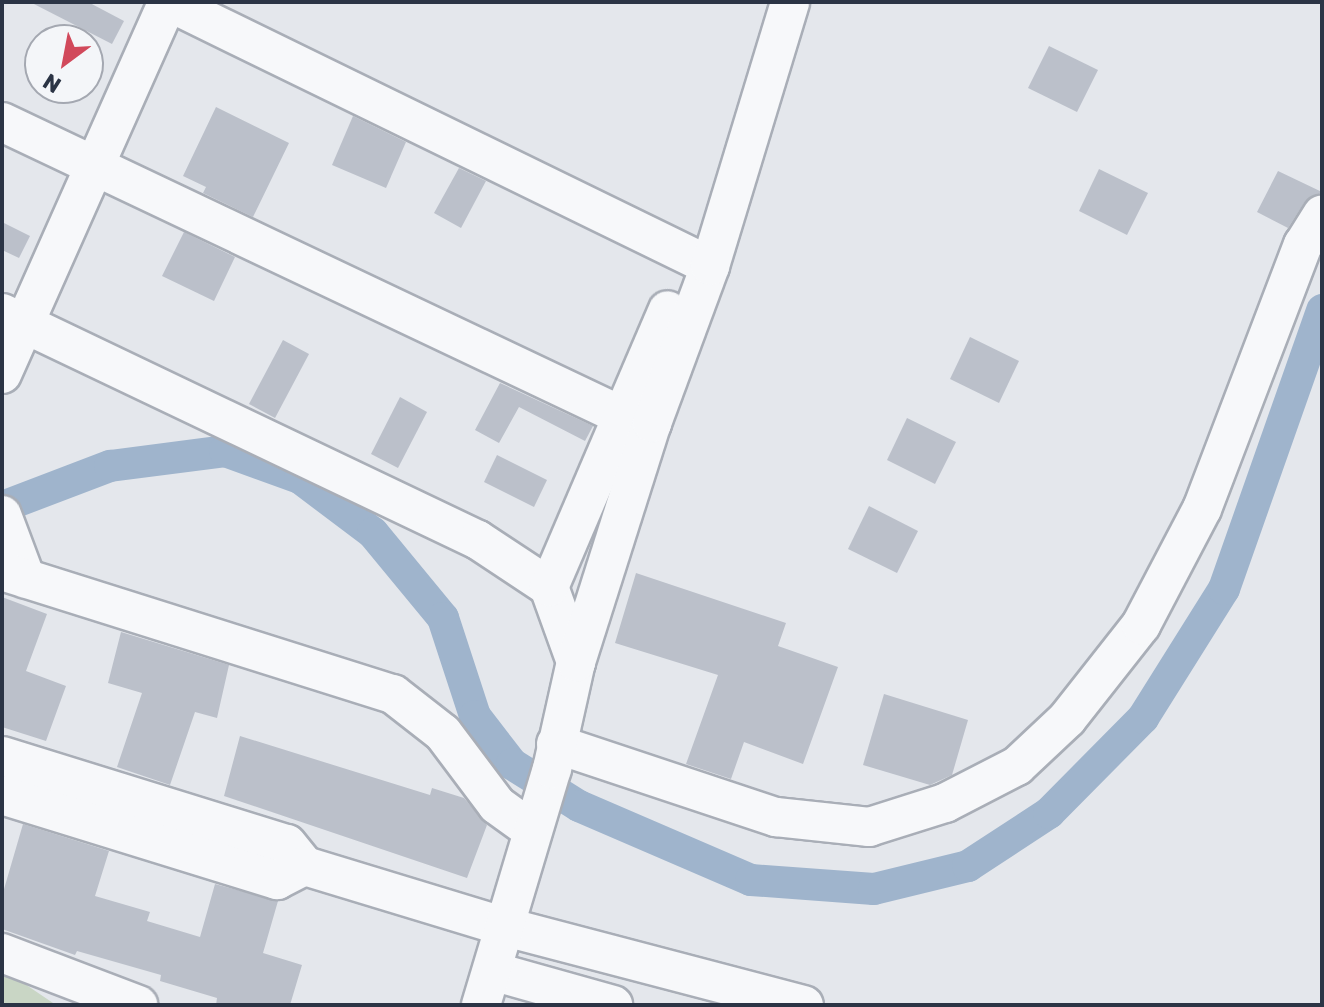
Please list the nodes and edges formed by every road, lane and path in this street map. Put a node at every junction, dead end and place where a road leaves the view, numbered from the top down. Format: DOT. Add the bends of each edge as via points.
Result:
graph roads {
  1 [pos="168,2"];
  2 [pos="790,2"];
  3 [pos="2,122"];
  4 [pos="96,168"];
  5 [pos="1322,215"];
  6 [pos="700,263"];
  7 [pos="13,319"];
  8 [pos="2,374"];
  9 [pos="637,419"];
  10 [pos="2,515"];
  11 [pos="14,575"];
  12 [pos="549,587"];
  13 [pos="576,662"];
  14 [pos="2,756"];
  15 [pos="554,757"];
  16 [pos="2,795"];
  17 [pos="138,798"];
  18 [pos="535,825"];
  19 [pos="128,834"];
  20 [pos="305,866"];
  21 [pos="506,927"];
  22 [pos="2,953"];
  23 [pos="486,988"];
  24 [pos="138,1005"];
  25 [pos="613,1005"];
  26 [pos="804,1005"];
  1 -- 4 [label="street"];
  1 -- 6 [label="street"];
  2 -- 6 [label="street"];
  3 -- 4 [label="street"];
  4 -- 7 [label="street"];
  4 -- 9 [label="street"];
  5 -- 15 [label="street" via="1303,245 1202,509 1141,625 1067,719 1017,766 945,803 869,827 776,817"];
  6 -- 9 [label="street"];
  7 -- 8 [label="street"];
  7 -- 12 [label="street" via="478,540"];
  9 -- 12 [label="street"];
  9 -- 13 [label="street"];
  10 -- 11 [label="street"];
  11 -- 18 [label="street" via="393,694 443,733 497,805"];
  12 -- 13 [label="street"];
  13 -- 15 [label="street"];
  14 -- 17 [label="street"];
  15 -- 18 [label="street"];
  16 -- 19 [label="street"];
  17 -- 19 [label="street"];
  17 -- 20 [label="street" via="287,844"];
  18 -- 21 [label="street"];
  19 -- 20 [label="street" via="277,880"];
  20 -- 21 [label="street"];
  21 -- 23 [label="street"];
  21 -- 26 [label="street"];
  22 -- 24 [label="street"];
  23 -- 25 [label="street"];
}
